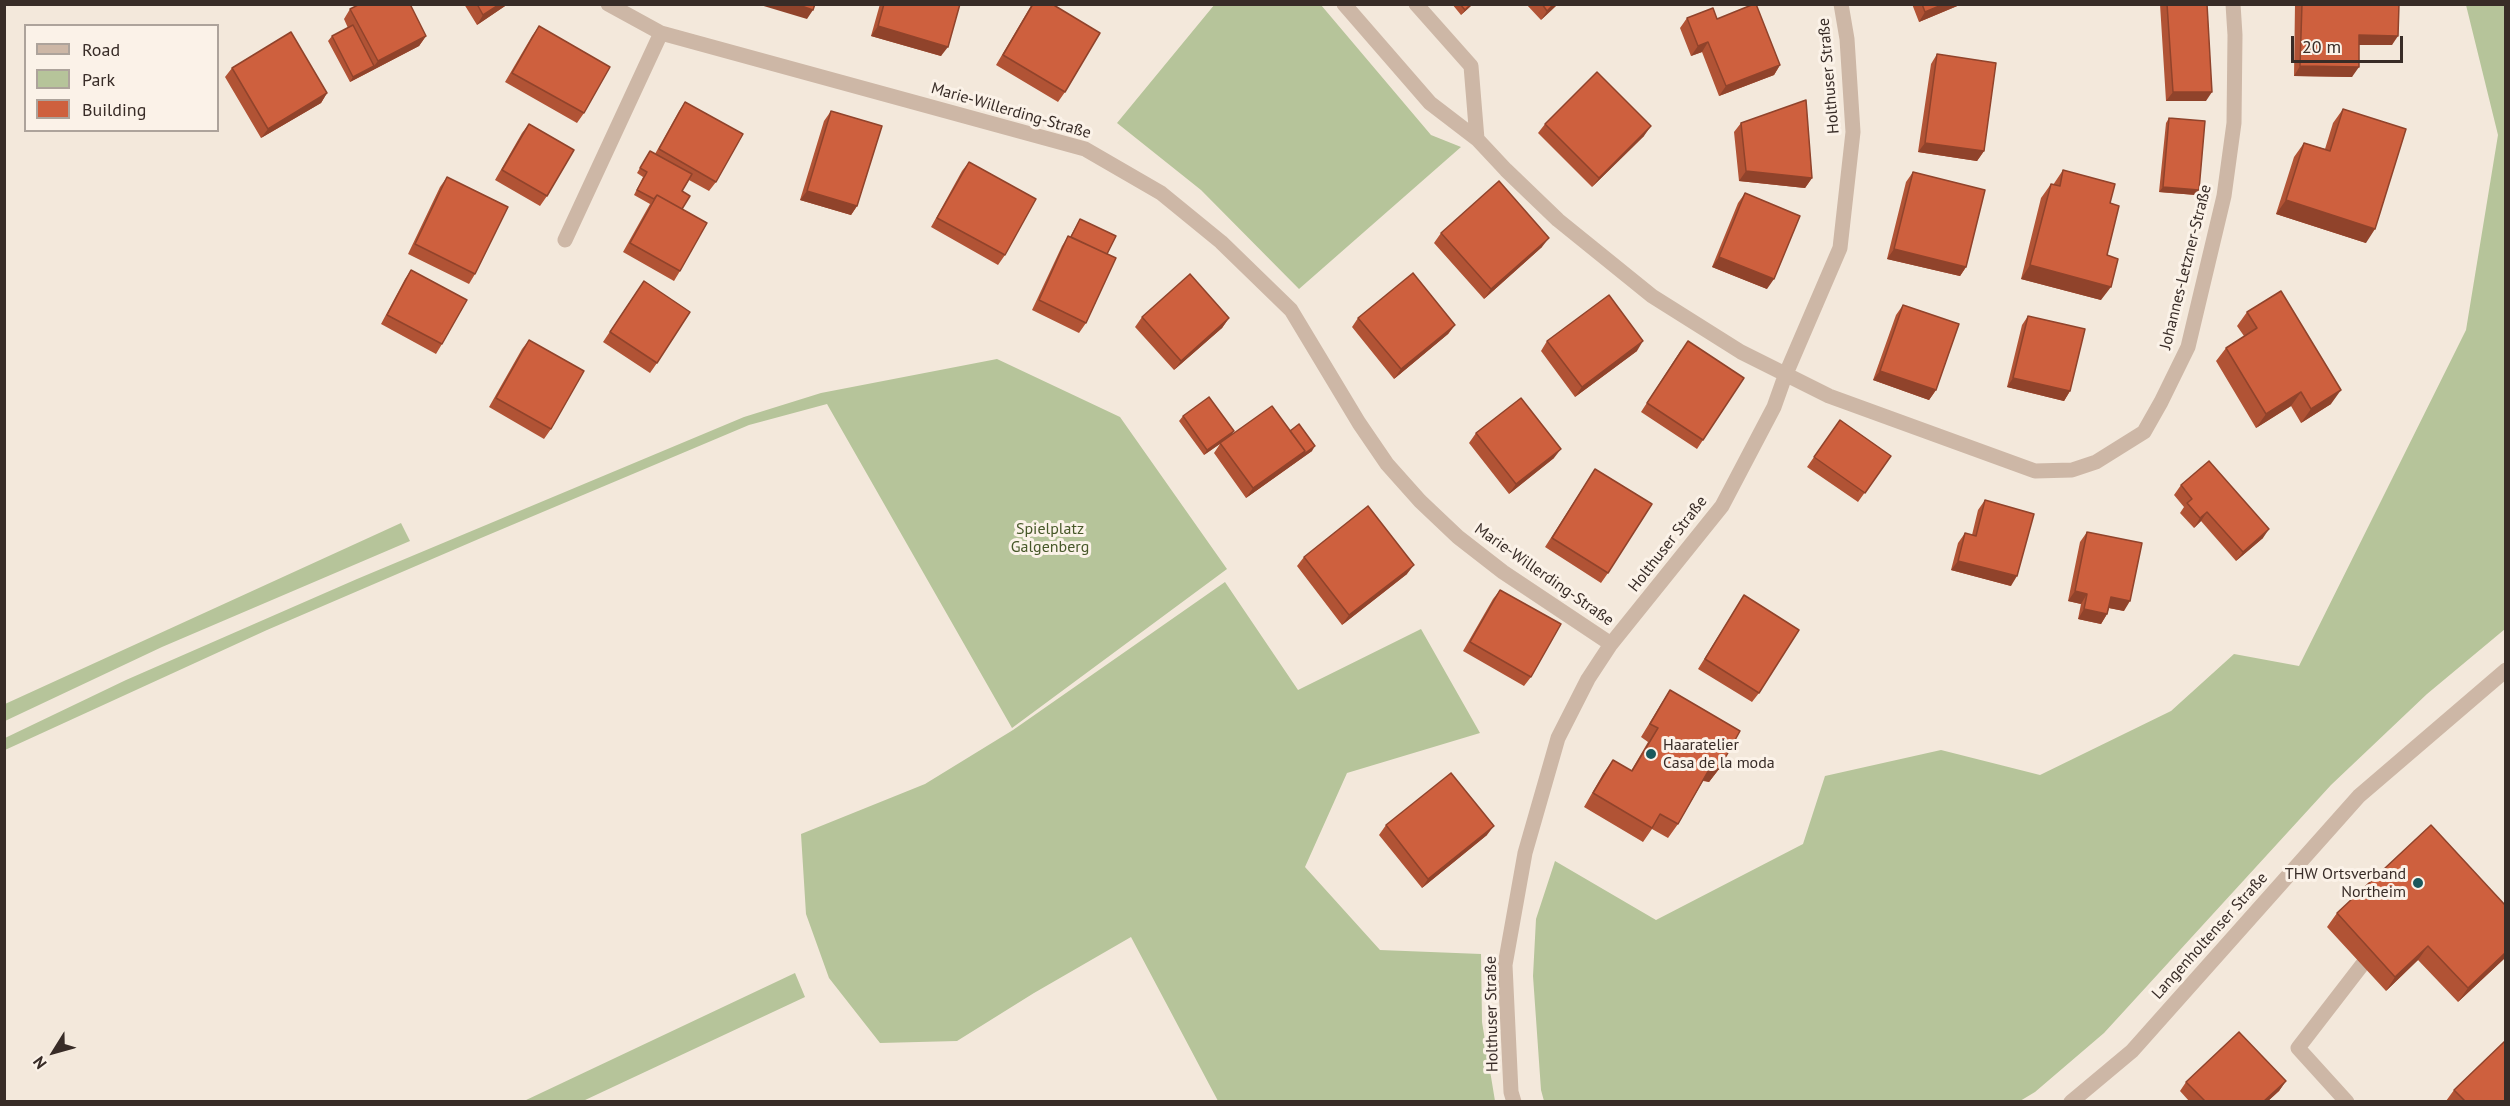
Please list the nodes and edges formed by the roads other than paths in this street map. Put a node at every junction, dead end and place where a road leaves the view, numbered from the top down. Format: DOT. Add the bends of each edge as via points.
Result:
graph roads {
  1 [pos="608,4"];
  2 [pos="1344,4"];
  3 [pos="1416,4"];
  4 [pos="1841,4"];
  5 [pos="2233,4"];
  6 [pos="661,33"];
  7 [pos="1478,139"];
  8 [pos="565,240"];
  9 [pos="1785,376"];
  10 [pos="1611,644"];
  11 [pos="2505,670"];
  12 [pos="2362,965"];
  13 [pos="1514,1101"];
  14 [pos="2071,1101"];
  15 [pos="2347,1101"];
  1 -- 6 [label="street, Marie-Willerding-Straße"];
  2 -- 7 [label="street, Johannes-Letzner-Straße" via="1430,103"];
  3 -- 7 [label="street" via="1471,66"];
  4 -- 9 [label="street, Holthuser Straße" via="1853,132 1840,248"];
  5 -- 9 [label="street, Johannes-Letzner-Straße" via="2234,123 2224,196 2188,346 2144,432 2096,462 2072,470 2035,471 1829,396"];
  6 -- 8 [label="street"];
  6 -- 10 [label="street, Marie-Willerding-Straße" via="1085,149 1161,193 1221,242 1290,310 1359,423 1387,464 1420,501 1503,572"];
  7 -- 9 [label="street, Johannes-Letzner-Straße" via="1558,220 1627,277 1741,352"];
  9 -- 10 [label="street, Holthuser Straße" via="1774,407 1722,506"];
  10 -- 13 [label="street, Holthuser Straße" via="1558,738 1525,854 1505,965"];
  11 -- 14 [label="street, Langenholtenser Straße" via="2359,796 2132,1052"];
  12 -- 15 [label="street" via="2298,1048"];
}
